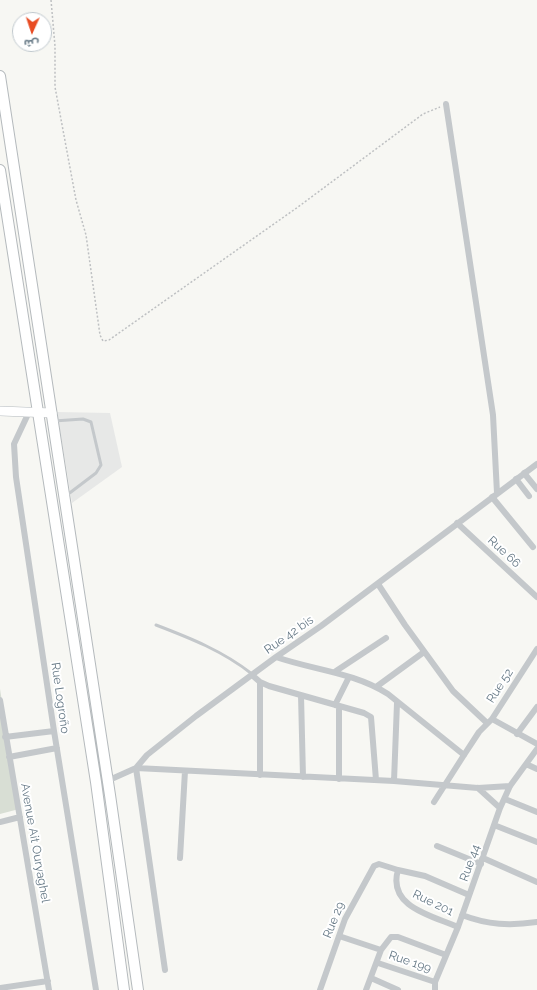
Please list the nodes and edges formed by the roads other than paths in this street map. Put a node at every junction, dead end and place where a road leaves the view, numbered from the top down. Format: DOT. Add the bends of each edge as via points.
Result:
graph roads {
  1 [pos="0,76"];
  2 [pos="446,104"];
  3 [pos="0,170"];
  4 [pos="0,411"];
  5 [pos="33,412"];
  6 [pos="53,417"];
  7 [pos="537,464"];
  8 [pos="524,473"];
  9 [pos="516,478"];
  10 [pos="537,489"];
  11 [pos="494,495"];
  12 [pos="529,496"];
  13 [pos="64,497"];
  14 [pos="457,523"];
  15 [pos="533,547"];
  16 [pos="378,584"];
  17 [pos="537,597"];
  18 [pos="156,626"];
  19 [pos="386,638"];
  20 [pos="537,649"];
  21 [pos="424,652"];
  22 [pos="276,657"];
  23 [pos="336,671"];
  24 [pos="252,675"];
  25 [pos="349,677"];
  26 [pos="260,682"];
  27 [pos="376,687"];
  28 [pos="301,695"];
  29 [pos="0,700"];
  30 [pos="397,703"];
  31 [pos="337,706"];
  32 [pos="537,708"];
  33 [pos="489,721"];
  34 [pos="54,731"];
  35 [pos="517,734"];
  36 [pos="5,738"];
  37 [pos="537,744"];
  38 [pos="57,748"];
  39 [pos="537,749"];
  40 [pos="464,755"];
  41 [pos="9,757"];
  42 [pos="526,764"];
  43 [pos="136,768"];
  44 [pos="537,769"];
  45 [pos="185,771"];
  46 [pos="260,775"];
  47 [pos="303,777"];
  48 [pos="339,779"];
  49 [pos="376,780"];
  50 [pos="108,781"];
  51 [pos="394,781"];
  52 [pos="96,782"];
  53 [pos="444,786"];
  54 [pos="510,786"];
  55 [pos="478,788"];
  56 [pos="505,799"];
  57 [pos="434,802"];
  58 [pos="500,808"];
  59 [pos="537,812"];
  60 [pos="20,817"];
  61 [pos="0,822"];
  62 [pos="494,825"];
  63 [pos="537,842"];
  64 [pos="437,846"];
  65 [pos="180,858"];
  66 [pos="482,861"];
  67 [pos="398,870"];
  68 [pos="537,882"];
  69 [pos="469,895"];
  70 [pos="462,915"];
  71 [pos="537,922"];
  72 [pos="458,927"];
  73 [pos="339,936"];
  74 [pos="381,950"];
  75 [pos="446,955"];
  76 [pos="378,963"];
  77 [pos="165,970"];
  78 [pos="371,978"];
  79 [pos="48,981"];
  80 [pos="435,982"];
  81 [pos="0,988"];
  82 [pos="49,990"];
  83 [pos="96,990"];
  84 [pos="124,990"];
  85 [pos="138,990"];
  86 [pos="320,990"];
  87 [pos="366,990"];
  88 [pos="398,990"];
  89 [pos="435,990"];
  1 -- 6 [label="main road"];
  2 -- 11 [label="street" via="493,415"];
  3 -- 5 [label="main road"];
  4 -- 5 [label="street"];
  5 -- 6 [label="street"];
  5 -- 34 [label="street, Rue Logroño" via="14,444 16,477"];
  5 -- 52 [label="main road"];
  6 -- 13 [label="main road"];
  6 -- 13 [label="lane" via="91,422 101,465 96,473"];
  7 -- 8 [label="street, Rue 42 bis"];
  8 -- 9 [label="street, Rue 42 bis"];
  8 -- 10 [label="street"];
  9 -- 11 [label="street, Rue 42 bis"];
  9 -- 12 [label="street"];
  11 -- 14 [label="street, Rue 42 bis"];
  11 -- 15 [label="street"];
  13 -- 50 [label="main road"];
  14 -- 16 [label="street, Rue 42 bis"];
  14 -- 17 [label="street, Rue 66"];
  16 -- 21 [label="street"];
  16 -- 22 [label="street, Rue 42 bis"];
  18 -- 24 [label="lane" via="202,643"];
  19 -- 23 [label="street"];
  20 -- 33 [label="street, Rue 52"];
  21 -- 27 [label="street"];
  21 -- 33 [label="street" via="453,691"];
  22 -- 23 [label="street"];
  22 -- 24 [label="street, Rue 42 bis"];
  23 -- 25 [label="street"];
  24 -- 26 [label="street"];
  24 -- 43 [label="street, Rue 42 bis" via="157,746"];
  25 -- 27 [label="street"];
  25 -- 31 [label="street"];
  26 -- 28 [label="street"];
  26 -- 46 [label="street"];
  27 -- 30 [label="street"];
  28 -- 31 [label="street"];
  28 -- 47 [label="street"];
  29 -- 36 [label="street, Avenue Ait Ouryaghel"];
  30 -- 40 [label="street"];
  30 -- 51 [label="street"];
  31 -- 48 [label="street"];
  31 -- 49 [label="street" via="364,713 373,720"];
  32 -- 35 [label="street"];
  33 -- 35 [label="street"];
  33 -- 40 [label="street, Rue 52"];
  34 -- 36 [label="street"];
  34 -- 38 [label="street, Rue Logroño"];
  35 -- 37 [label="street"];
  36 -- 41 [label="street, Avenue Ait Ouryaghel"];
  38 -- 41 [label="street"];
  38 -- 83 [label="street, Rue Logroño"];
  39 -- 42 [label="street, Rue 44"];
  40 -- 53 [label="street, Rue 52"];
  41 -- 60 [label="street, Avenue Ait Ouryaghel"];
  42 -- 44 [label="street"];
  42 -- 54 [label="street, Rue 44"];
  43 -- 45 [label="street"];
  43 -- 50 [label="street, Rue 42 bis"];
  43 -- 77 [label="street"];
  45 -- 46 [label="street"];
  45 -- 65 [label="street"];
  46 -- 47 [label="street"];
  47 -- 48 [label="street"];
  48 -- 49 [label="street"];
  49 -- 51 [label="street"];
  50 -- 52 [label="street, Rue 42 bis"];
  50 -- 85 [label="main road"];
  51 -- 53 [label="street"];
  52 -- 84 [label="main road"];
  53 -- 55 [label="street"];
  53 -- 57 [label="street"];
  54 -- 55 [label="street"];
  54 -- 56 [label="street, Rue 44"];
  55 -- 58 [label="street"];
  56 -- 58 [label="street, Rue 44"];
  56 -- 59 [label="street"];
  58 -- 62 [label="street, Rue 44"];
  60 -- 61 [label="street"];
  60 -- 79 [label="street, Avenue Ait Ouryaghel"];
  62 -- 63 [label="street"];
  62 -- 66 [label="street, Rue 44"];
  64 -- 66 [label="street"];
  66 -- 68 [label="street"];
  66 -- 69 [label="street, Rue 44"];
  67 -- 69 [label="street" via="425,876"];
  67 -- 72 [label="street, Rue 201" via="398,893 407,904"];
  67 -- 73 [label="street, Rue 29" via="379,864 374,866 362,885"];
  69 -- 70 [label="street, Rue 44"];
  70 -- 71 [label="street" via="493,924"];
  70 -- 72 [label="street, Rue 44"];
  72 -- 75 [label="street, Rue 44"];
  73 -- 74 [label="street"];
  73 -- 86 [label="street, Rue 29"];
  74 -- 75 [label="street" via="391,937"];
  74 -- 76 [label="street"];
  75 -- 80 [label="street, Rue 44"];
  76 -- 78 [label="street"];
  76 -- 80 [label="street, Rue 199"];
  78 -- 87 [label="street"];
  78 -- 88 [label="street"];
  79 -- 81 [label="street"];
  79 -- 82 [label="street, Avenue Ait Ouryaghel"];
  80 -- 89 [label="street, Rue 44"];
}
